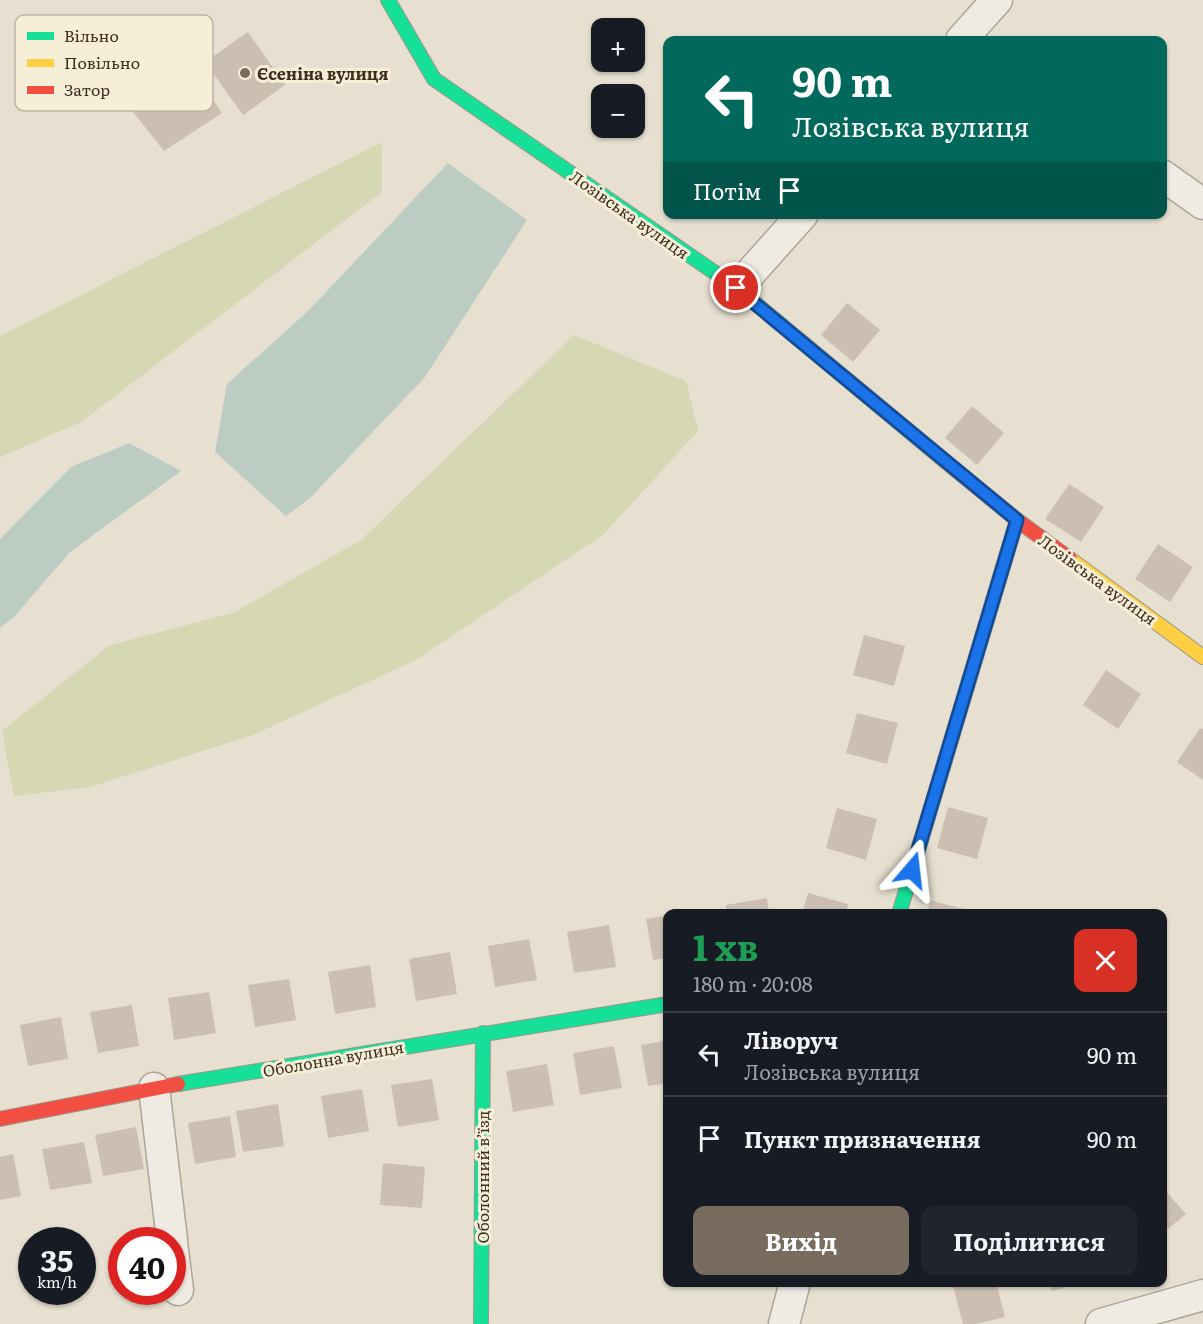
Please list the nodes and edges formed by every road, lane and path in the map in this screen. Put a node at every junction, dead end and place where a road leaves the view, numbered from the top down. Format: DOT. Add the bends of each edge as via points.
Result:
graph roads {
  1 [pos="388,0"];
  2 [pos="997,0"];
  3 [pos="971,36"];
  4 [pos="1167,179"];
  5 [pos="1203,204"];
  6 [pos="798,219"];
  7 [pos="736,288"];
  8 [pos="1017,520"];
  9 [pos="1203,657"];
  10 [pos="900,909"];
  11 [pos="663,1005"];
  12 [pos="483,1033"];
  13 [pos="154,1088"];
  14 [pos="0,1119"];
  15 [pos="170,1227"];
  16 [pos="794,1287"];
  17 [pos="1203,1295"];
  18 [pos="481,1322"];
  19 [pos="784,1324"];
  20 [pos="1101,1324"];
  1 -- 7 [label="street, Лозівська вулиця" via="434,79"];
  2 -- 3 [label="street"];
  4 -- 5 [label="street"];
  6 -- 7 [label="street"];
  7 -- 8 [label="street, Лозівська вулиця"];
  8 -- 9 [label="street, Лозівська вулиця"];
  8 -- 10 [label="street"];
  11 -- 12 [label="street, Оболонна вулиця"];
  12 -- 13 [label="street, Оболонна вулиця"];
  12 -- 18 [label="street, Оболонний в’їзд"];
  13 -- 14 [label="street, Оболонна вулиця"];
  13 -- 15 [label="street"];
  16 -- 19 [label="street"];
  17 -- 20 [label="street"];
}
